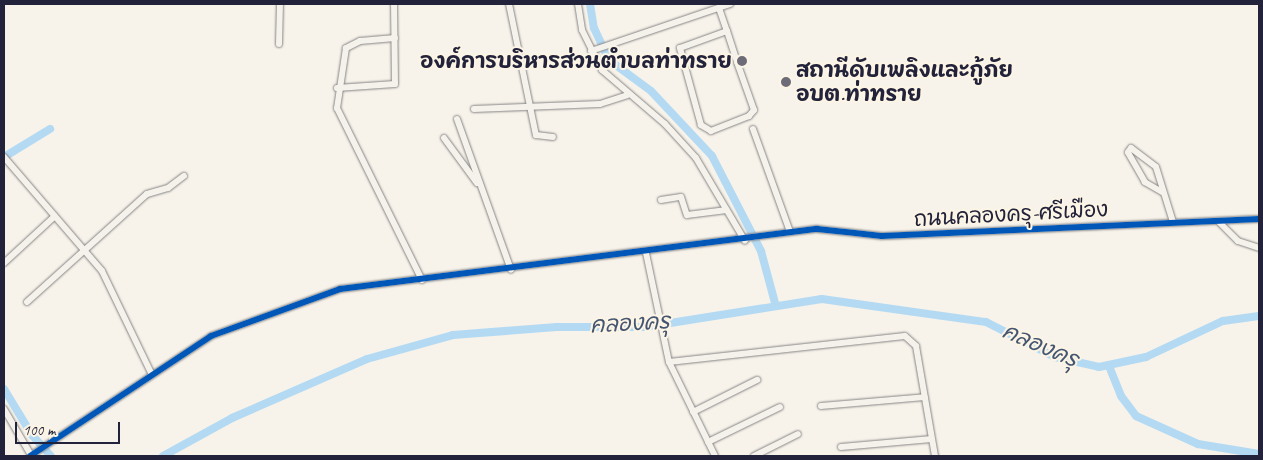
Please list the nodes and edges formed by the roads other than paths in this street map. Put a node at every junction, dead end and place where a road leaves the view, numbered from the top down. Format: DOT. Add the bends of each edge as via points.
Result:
graph roads {
  1 [pos="280,4"];
  2 [pos="394,4"];
  3 [pos="509,4"];
  4 [pos="578,4"];
  5 [pos="730,4"];
  6 [pos="719,8"];
  7 [pos="727,31"];
  8 [pos="395,38"];
  9 [pos="279,44"];
  10 [pos="593,50"];
  11 [pos="337,88"];
  12 [pos="627,95"];
  13 [pos="529,106"];
  14 [pos="474,109"];
  15 [pos="457,119"];
  16 [pos="753,129"];
  17 [pos="553,137"];
  18 [pos="444,138"];
  19 [pos="4,157"];
  20 [pos="184,176"];
  21 [pos="481,188"];
  22 [pos="1162,192"];
  23 [pos="661,200"];
  24 [pos="727,210"];
  25 [pos="56,216"];
  26 [pos="1259,219"];
  27 [pos="1218,221"];
  28 [pos="1173,222"];
  29 [pos="790,232"];
  30 [pos="747,241"];
  31 [pos="1259,248"];
  32 [pos="85,250"];
  33 [pos="646,253"];
  34 [pos="4,263"];
  35 [pos="511,270"];
  36 [pos="422,280"];
  37 [pos="26,302"];
  38 [pos="669,362"];
  39 [pos="151,373"];
  40 [pos="757,380"];
  41 [pos="925,397"];
  42 [pos="821,406"];
  43 [pos="780,407"];
  44 [pos="4,410"];
  45 [pos="693,412"];
  46 [pos="798,434"];
  47 [pos="932,439"];
  48 [pos="708,442"];
  49 [pos="841,447"];
  50 [pos="30,456"];
  51 [pos="715,456"];
  52 [pos="754,456"];
  53 [pos="935,456"];
  1 -- 9 [label="street"];
  2 -- 8 [label="street"];
  3 -- 13 [label="street"];
  4 -- 10 [label="street"];
  5 -- 6 [label="street"];
  6 -- 7 [label="street"];
  6 -- 10 [label="street"];
  7 -- 7 [label="street" via="754,110 749,116 711,131 701,125 680,48"];
  8 -- 11 [label="street" via="351,43 342,55"];
  8 -- 11 [label="street" via="395,84"];
  10 -- 12 [label="street" via="602,70"];
  11 -- 36 [label="street" via="339,115"];
  12 -- 13 [label="street" via="600,104"];
  12 -- 24 [label="street" via="660,120 696,158"];
  13 -- 14 [label="street"];
  13 -- 17 [label="street" via="536,138"];
  15 -- 21 [label="street"];
  16 -- 29 [label="street"];
  18 -- 21 [label="street"];
  19 -- 25 [label="street"];
  20 -- 32 [label="street" via="168,188 147,194"];
  21 -- 35 [label="street"];
  22 -- 22 [label="street" via="1145,182 1128,152 1131,148 1151,160"];
  22 -- 28 [label="street"];
  23 -- 24 [label="street" via="681,197 687,216"];
  24 -- 30 [label="street"];
  25 -- 32 [label="street"];
  25 -- 34 [label="street"];
  26 -- 27 [label="street, ถนนคลองครุ-ศรีเมือง"];
  27 -- 28 [label="street, ถนนคลองครุ-ศรีเมือง"];
  27 -- 31 [label="street" via="1238,241"];
  28 -- 29 [label="street, ถนนคลองครุ-ศรีเมือง" via="899,236 841,228"];
  29 -- 30 [label="street, ถนนคลองครุ-ศรีเมือง"];
  30 -- 33 [label="street, ถนนคลองครุ-ศรีเมือง"];
  32 -- 37 [label="street"];
  32 -- 39 [label="street" via="102,272"];
  33 -- 35 [label="street, ถนนคลองครุ-ศรีเมือง"];
  33 -- 38 [label="street"];
  35 -- 36 [label="street, ถนนคลองครุ-ศรีเมือง"];
  36 -- 39 [label="street, ถนนคลองครุ-ศรีเมือง" via="340,289 306,298 211,336"];
  38 -- 41 [label="street" via="905,336 916,346"];
  38 -- 45 [label="street"];
  39 -- 50 [label="street, ถนนคลองครุ-ศรีเมือง"];
  40 -- 45 [label="street"];
  41 -- 42 [label="street"];
  41 -- 47 [label="street"];
  43 -- 48 [label="street"];
  44 -- 50 [label="street"];
  45 -- 48 [label="street"];
  46 -- 52 [label="street"];
  47 -- 49 [label="street"];
  47 -- 53 [label="street"];
  48 -- 51 [label="street"];
}
